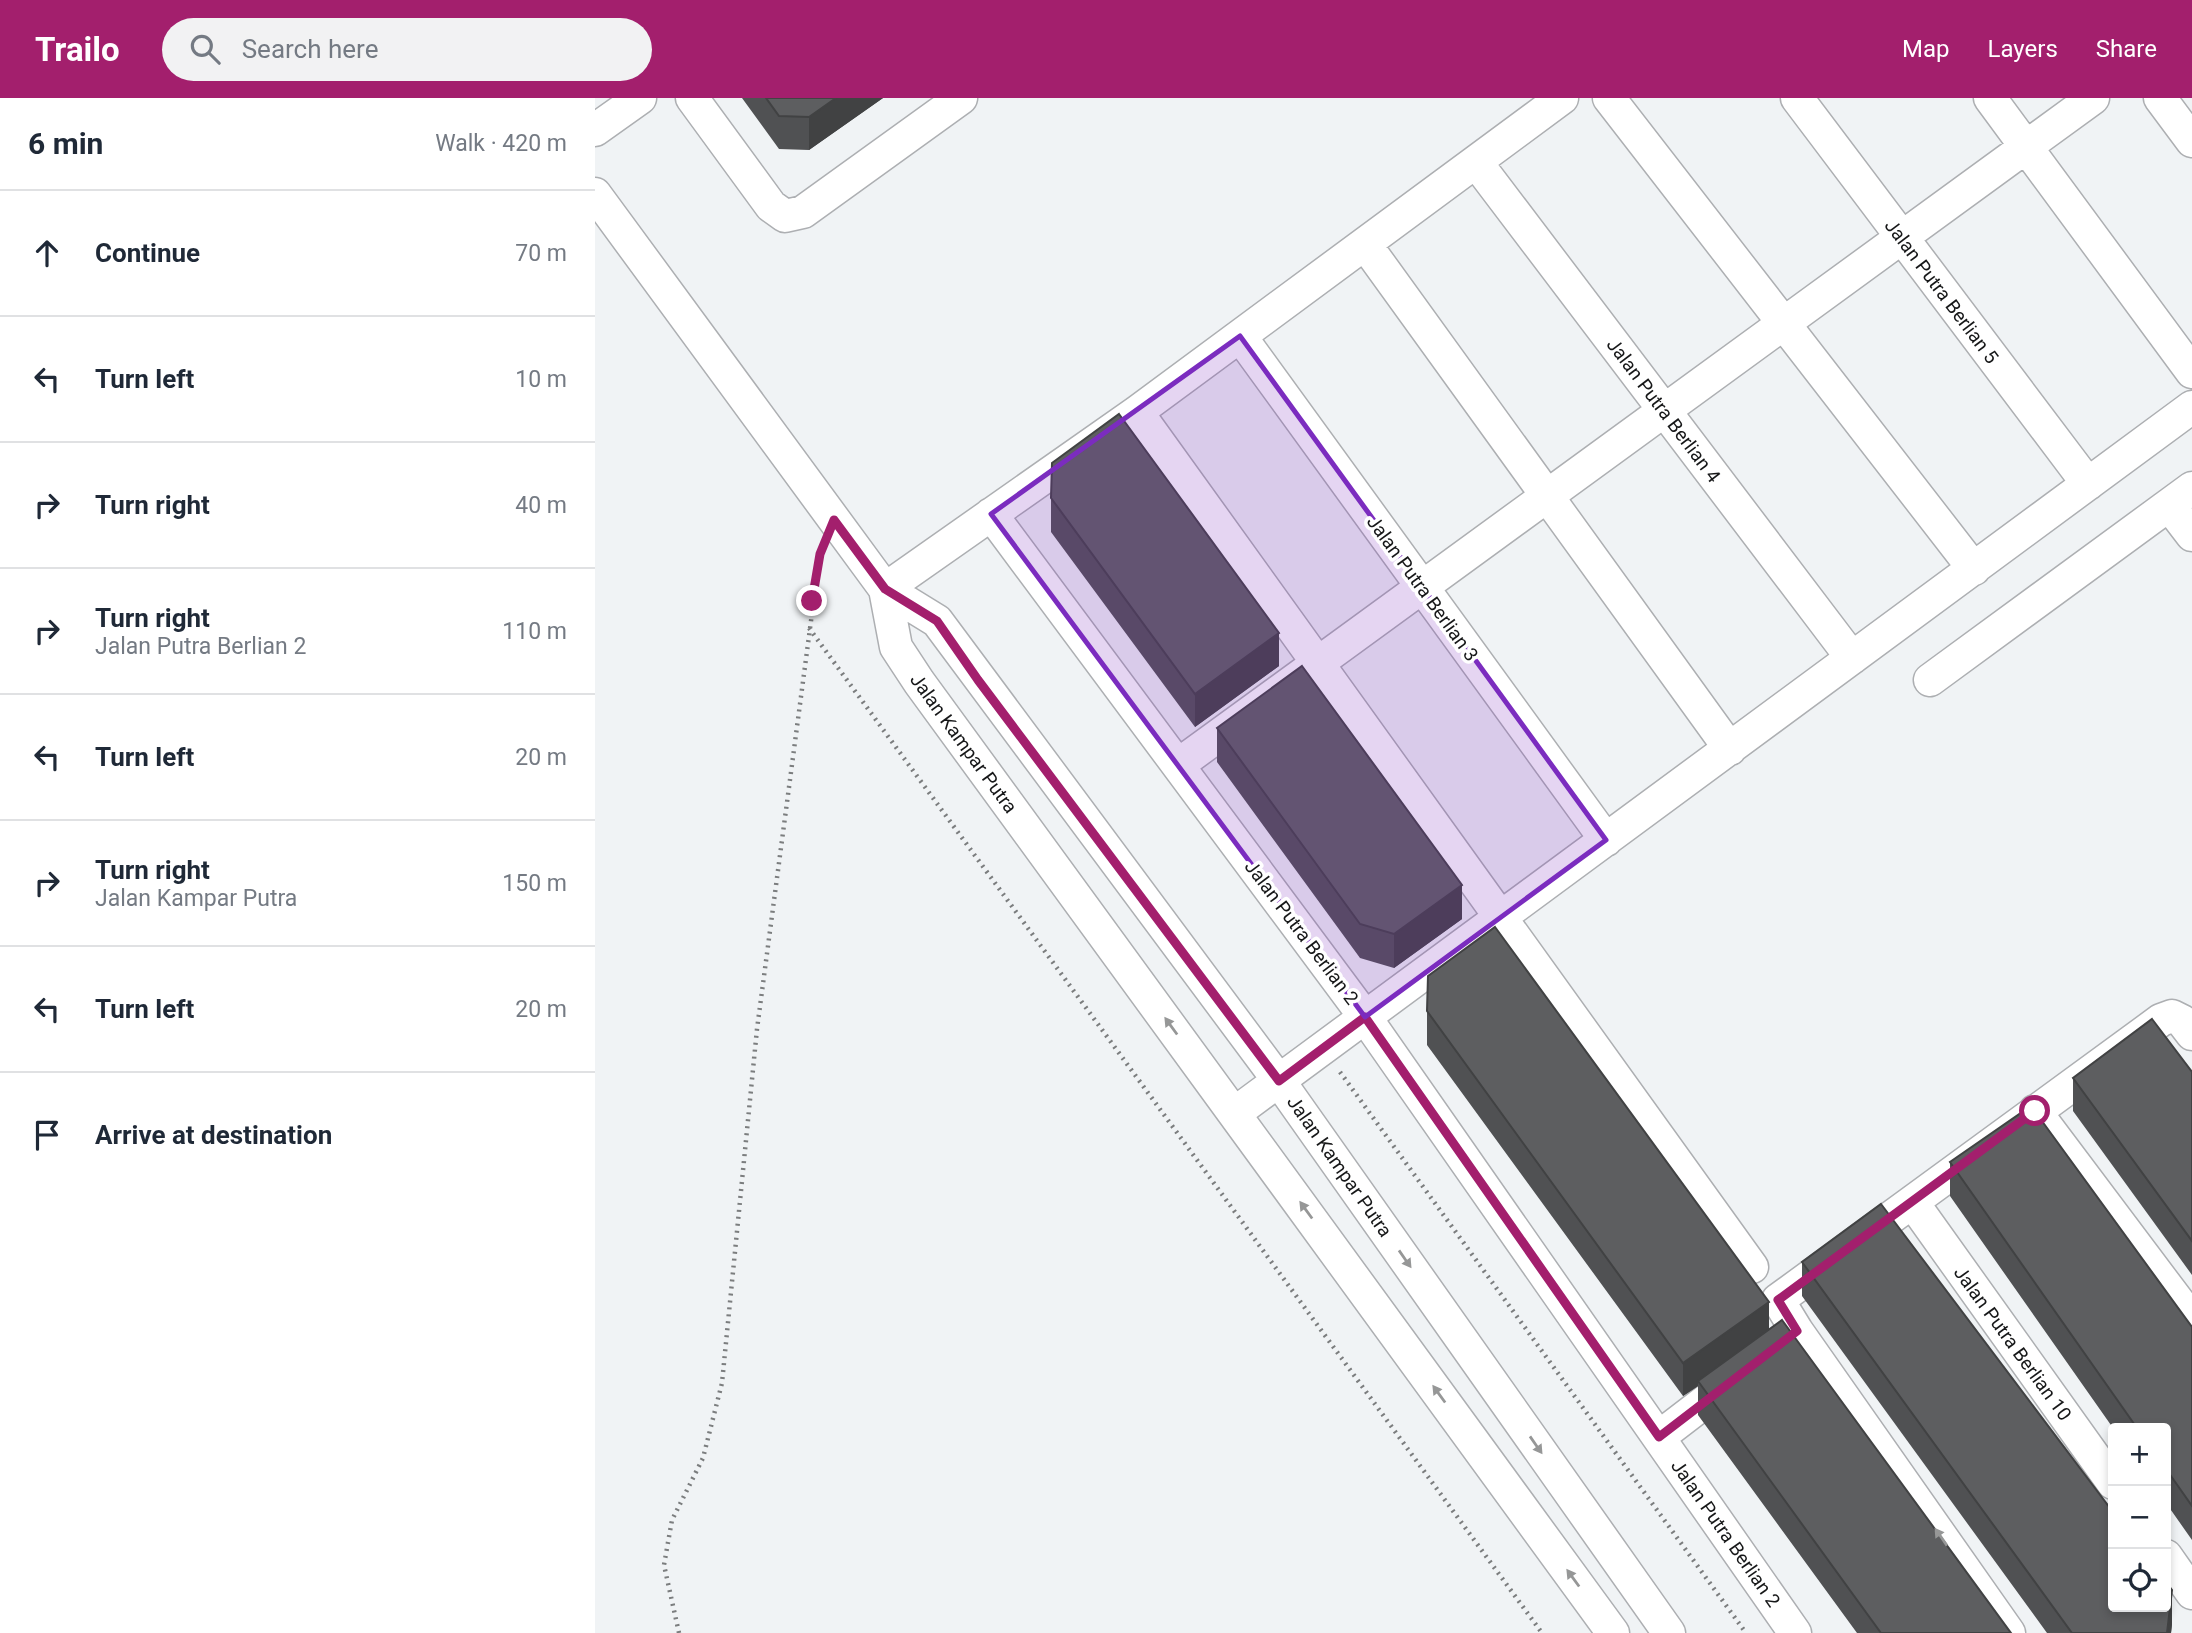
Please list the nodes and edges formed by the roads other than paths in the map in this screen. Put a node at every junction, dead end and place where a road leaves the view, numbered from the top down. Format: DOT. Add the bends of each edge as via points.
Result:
graph roads {
  1 [pos="640,98"];
  2 [pos="692,98"];
  3 [pos="961,98"];
  4 [pos="1562,98"];
  5 [pos="1609,98"];
  6 [pos="1797,98"];
  7 [pos="1990,98"];
  8 [pos="2093,98"];
  9 [pos="2160,98"];
  10 [pos="595,130"];
  11 [pos="2192,141"];
  12 [pos="2026,147"];
  13 [pos="1476,162"];
  14 [pos="595,194"];
  15 [pos="1902,237"];
  16 [pos="1365,244"];
  17 [pos="1784,324"];
  18 [pos="1240,336"];
  19 [pos="2192,372"];
  20 [pos="2192,407"];
  21 [pos="1664,411"];
  22 [pos="1137,412"];
  23 [pos="2088,484"];
  24 [pos="1547,496"];
  25 [pos="2181,496"];
  26 [pos="991,514"];
  27 [pos="2192,535"];
  28 [pos="1974,569"];
  29 [pos="1422,587"];
  30 [pos="885,589"];
  31 [pos="1852,658"];
  32 [pos="1318,663"];
  33 [pos="1930,680"];
  34 [pos="1730,748"];
  35 [pos="1178,765"];
  36 [pos="1606,840"];
  37 [pos="1501,918"];
  38 [pos="1365,1017"];
  39 [pos="2192,1034"];
  40 [pos="1279,1081"];
  41 [pos="2035,1111"];
  42 [pos="1235,1113"];
  43 [pos="1913,1203"];
  44 [pos="1752,1267"];
  45 [pos="2192,1320"];
  46 [pos="1775,1348"];
  47 [pos="1659,1437"];
  48 [pos="2108,1476"];
  49 [pos="2171,1563"];
  50 [pos="2192,1593"];
  51 [pos="1613,1633"];
  52 [pos="1669,1633"];
  53 [pos="1795,1633"];
  54 [pos="2009,1633"];
  1 -- 10 [label="street"];
  2 -- 3 [label="street" via="771,206 785,216 803,212"];
  4 -- 13 [label="street"];
  5 -- 17 [label="street"];
  6 -- 15 [label="street, Jalan Putra Berlian 5"];
  7 -- 12 [label="street"];
  8 -- 12 [label="street"];
  9 -- 11 [label="street"];
  12 -- 15 [label="street"];
  12 -- 19 [label="street"];
  13 -- 16 [label="street"];
  13 -- 21 [label="street, Jalan Putra Berlian 4"];
  14 -- 30 [label="street, Jalan Kampar Putra"];
  15 -- 17 [label="street"];
  15 -- 23 [label="street, Jalan Putra Berlian 5"];
  16 -- 18 [label="street"];
  16 -- 24 [label="street"];
  17 -- 21 [label="street"];
  17 -- 28 [label="street"];
  18 -- 22 [label="street"];
  18 -- 29 [label="street, Jalan Putra Berlian 3"];
  20 -- 23 [label="street"];
  21 -- 24 [label="street"];
  21 -- 31 [label="street, Jalan Putra Berlian 4"];
  22 -- 26 [label="street"];
  22 -- 32 [label="street"];
  23 -- 28 [label="street"];
  24 -- 29 [label="street"];
  24 -- 34 [label="street"];
  25 -- 27 [label="street"];
  25 -- 33 [label="street"];
  26 -- 30 [label="street"];
  26 -- 35 [label="street, Jalan Putra Berlian 2"];
  28 -- 31 [label="street"];
  29 -- 32 [label="street"];
  29 -- 36 [label="street, Jalan Putra Berlian 3"];
  30 -- 40 [label="street, Jalan Kampar Putra" via="937,621"];
  42 -- 30 [label="street, Jalan Kampar Putra, one-way" via="904,659 896,647"];
  31 -- 34 [label="street"];
  32 -- 35 [label="street"];
  32 -- 37 [label="street"];
  34 -- 36 [label="street"];
  35 -- 38 [label="street, Jalan Putra Berlian 2"];
  36 -- 37 [label="street"];
  37 -- 38 [label="street"];
  37 -- 44 [label="street"];
  38 -- 40 [label="street"];
  38 -- 47 [label="street, Jalan Putra Berlian 2"];
  39 -- 41 [label="street" via="2172,1016 2161,1020"];
  40 -- 42 [label="street"];
  40 -- 52 [label="street, Jalan Kampar Putra, one-way"];
  41 -- 43 [label="street"];
  41 -- 45 [label="street"];
  51 -- 42 [label="street, Jalan Kampar Putra, one-way"];
  43 -- 46 [label="street" via="1778,1300"];
  43 -- 48 [label="street, Jalan Putra Berlian 10"];
  46 -- 47 [label="street"];
  54 -- 46 [label="street, one-way"];
  47 -- 53 [label="street, Jalan Putra Berlian 2"];
  49 -- 50 [label="street"];
}
